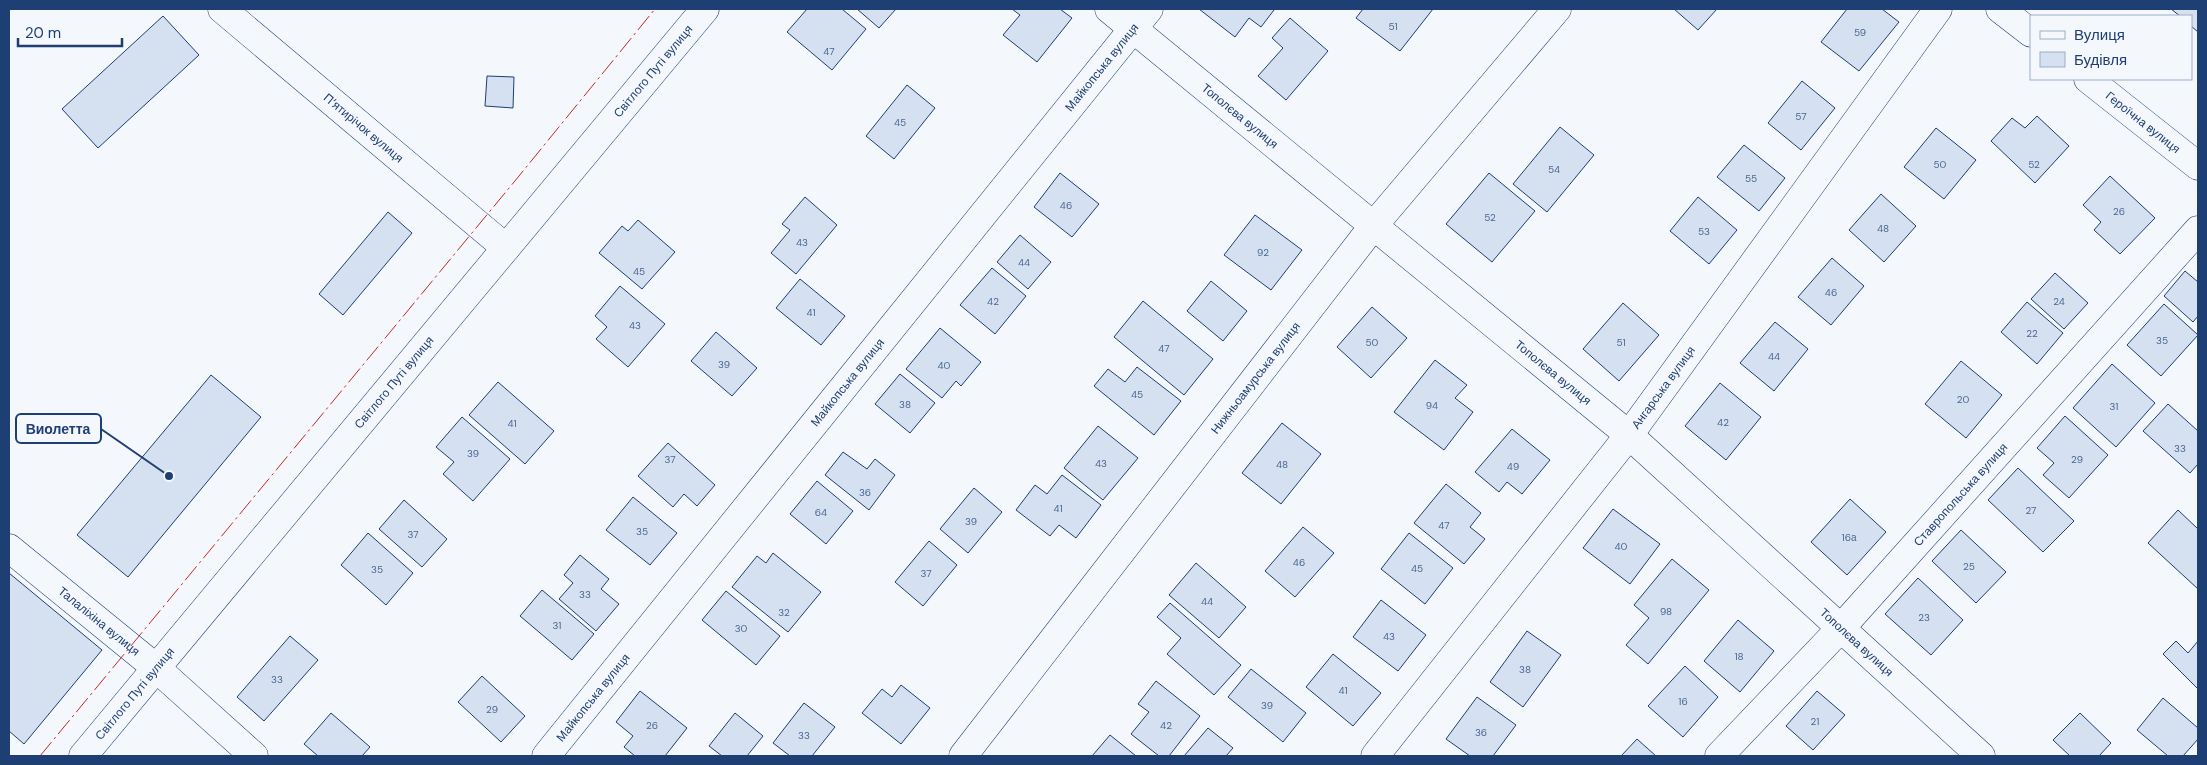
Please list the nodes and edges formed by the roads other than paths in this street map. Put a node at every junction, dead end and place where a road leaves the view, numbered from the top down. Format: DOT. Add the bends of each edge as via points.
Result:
graph roads {
  1 [pos="222,9"];
  2 [pos="705,9"];
  3 [pos="1110,9"];
  4 [pos="1557,9"];
  5 [pos="1938,9"];
  6 [pos="2000,9"];
  7 [pos="1141,19"];
  8 [pos="2030,32"];
  9 [pos="2089,80"];
  10 [pos="2198,166"];
  11 [pos="1374,225"];
  12 [pos="2198,230"];
  13 [pos="506,248"];
  14 [pos="1629,435"];
  15 [pos="9,548"];
  16 [pos="1840,628"];
  17 [pos="155,667"];
  18 [pos="83,756"];
  19 [pos="254,756"];
  20 [pos="546,756"];
  21 [pos="963,756"];
  22 [pos="1375,756"];
  23 [pos="1719,756"];
  24 [pos="1981,756"];
  1 -- 13 [label="street, П’ятирічок вулиця"];
  2 -- 13 [label="street, Світлого Путі вулиця"];
  3 -- 7 [label="street, Тополєва вулиця"];
  4 -- 11 [label="street, Нижньоамурська вулиця"];
  5 -- 14 [label="street, Ангарська вулиця"];
  6 -- 8 [label="street"];
  7 -- 11 [label="street, Тополєва вулиця"];
  7 -- 20 [label="street, Майкопська вулиця"];
  9 -- 10 [label="street, Героїчна вулиця"];
  11 -- 14 [label="street, Тополєва вулиця"];
  11 -- 21 [label="street, Нижньоамурська вулиця"];
  12 -- 16 [label="street, Ставропольська вулиця"];
  13 -- 17 [label="street, Світлого Путі вулиця"];
  14 -- 16 [label="street, Тополєва вулиця"];
  14 -- 22 [label="street, Ангарська вулиця"];
  15 -- 17 [label="street, Талаліхіна вулиця"];
  16 -- 23 [label="street, Ставропольська вулиця"];
  16 -- 24 [label="street, Тополєва вулиця"];
  17 -- 18 [label="street, Світлого Путі вулиця"];
  17 -- 19 [label="street, Талаліхіна вулиця"];
}
